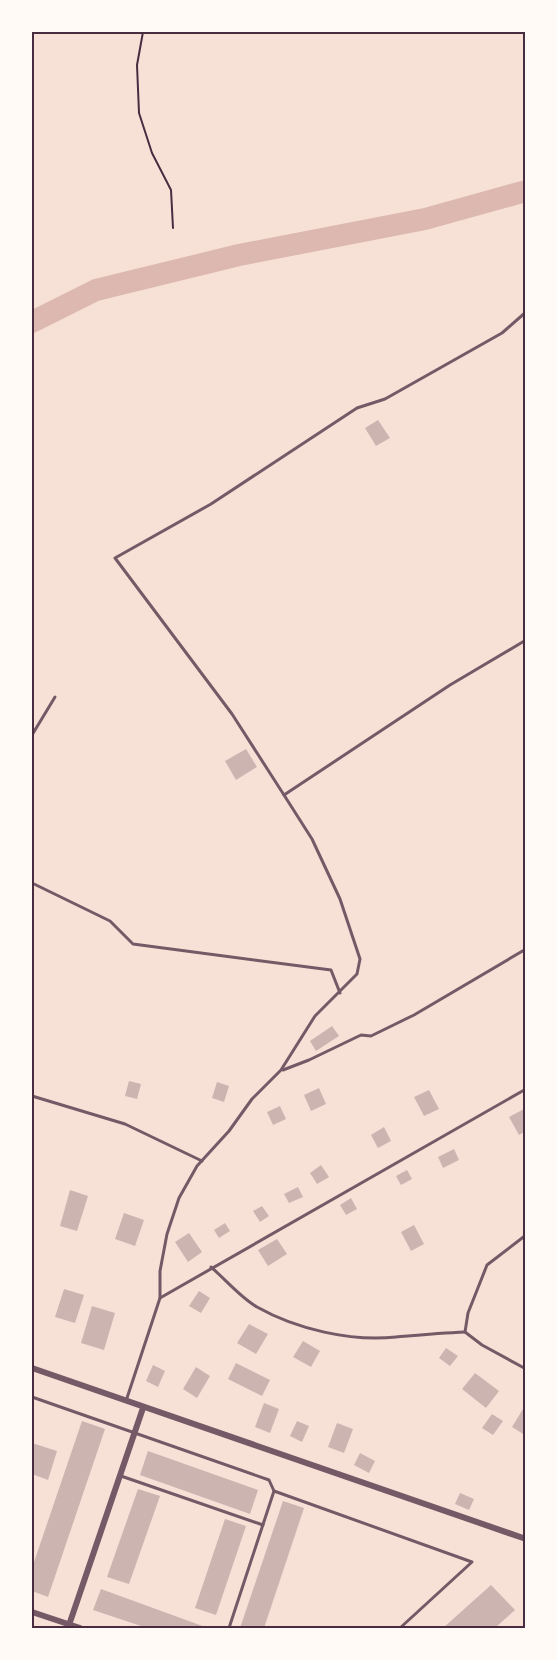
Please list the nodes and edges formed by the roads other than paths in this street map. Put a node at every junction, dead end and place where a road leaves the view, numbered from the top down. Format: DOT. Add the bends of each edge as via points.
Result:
graph roads {
  1 [pos="525,312"];
  2 [pos="525,640"];
  3 [pos="55,697"];
  4 [pos="32,735"];
  5 [pos="285,795"];
  6 [pos="32,883"];
  7 [pos="525,949"];
  8 [pos="340,993"];
  9 [pos="281,1070"];
  10 [pos="525,1089"];
  11 [pos="32,1096"];
  12 [pos="202,1161"];
  13 [pos="525,1235"];
  14 [pos="211,1268"];
  15 [pos="160,1298"];
  16 [pos="465,1332"];
  17 [pos="32,1368"];
  18 [pos="525,1369"];
  19 [pos="32,1397"];
  20 [pos="125,1402"];
  21 [pos="143,1408"];
  22 [pos="134,1433"];
  23 [pos="120,1476"];
  24 [pos="274,1491"];
  25 [pos="263,1525"];
  26 [pos="525,1539"];
  27 [pos="32,1612"];
  28 [pos="68,1627"];
  29 [pos="80,1629"];
  30 [pos="229,1629"];
  31 [pos="400,1629"];
  1 -- 5 [label="lane" via="502,333 385,399 357,408 211,504 115,558 232,714"];
  2 -- 5 [label="lane"];
  3 -- 4 [label="lane"];
  5 -- 8 [label="lane" via="312,839 340,898 360,959 357,974"];
  6 -- 8 [label="lane" via="110,921 133,944 331,970"];
  7 -- 9 [label="lane" via="371,1036 362,1035"];
  8 -- 9 [label="lane" via="315,1016"];
  9 -- 12 [label="lane"];
  10 -- 14 [label="lane"];
  11 -- 12 [label="lane" via="125,1124"];
  12 -- 15 [label="lane" via="179,1198 166,1234"];
  13 -- 16 [label="lane" via="487,1265 468,1313"];
  14 -- 15 [label="lane"];
  14 -- 16 [label="lane" via="256,1306 309,1329 394,1338"];
  15 -- 20 [label="lane"];
  16 -- 18 [label="lane"];
  17 -- 20 [label="street"];
  19 -- 22 [label="lane"];
  20 -- 21 [label="street"];
  21 -- 22 [label="street"];
  21 -- 26 [label="street"];
  22 -- 23 [label="street"];
  22 -- 24 [label="lane" via="269,1480"];
  23 -- 25 [label="lane"];
  23 -- 28 [label="street"];
  24 -- 25 [label="lane"];
  24 -- 31 [label="lane" via="472,1562"];
  25 -- 30 [label="lane"];
  27 -- 28 [label="street"];
  28 -- 29 [label="street"];
}
